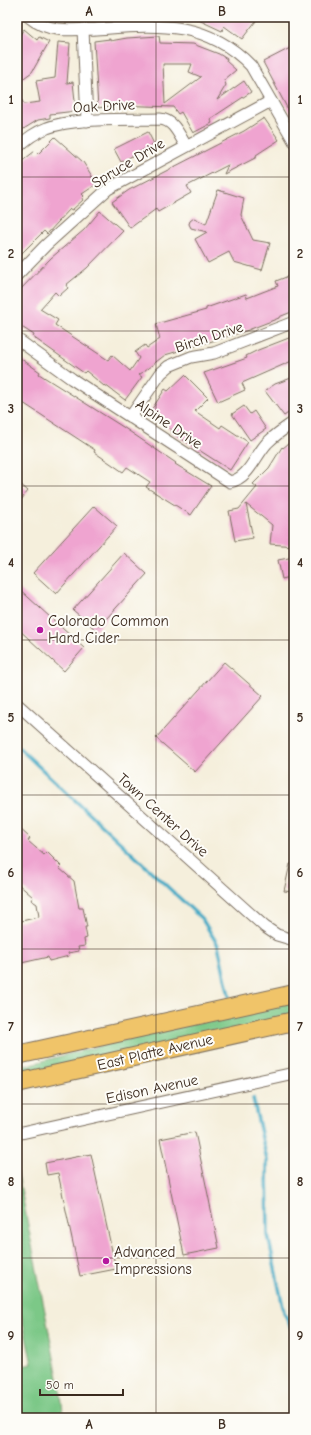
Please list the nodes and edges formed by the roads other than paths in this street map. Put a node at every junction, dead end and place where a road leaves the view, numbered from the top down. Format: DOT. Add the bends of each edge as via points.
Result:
graph roads {
  1 [pos="29,17"];
  2 [pos="83,29"];
  3 [pos="272,101"];
  4 [pos="87,121"];
  5 [pos="294,141"];
  6 [pos="186,146"];
  7 [pos="17,148"];
  8 [pos="17,275"];
  9 [pos="294,322"];
  10 [pos="17,339"];
  11 [pos="131,416"];
  12 [pos="294,422"];
  13 [pos="17,704"];
  14 [pos="294,940"];
  15 [pos="294,994"];
  16 [pos="294,1021"];
  17 [pos="17,1055"];
  18 [pos="290,1074"];
  19 [pos="17,1083"];
  20 [pos="17,1134"];
  1 -- 2 [label="street" via="42,27 51,29"];
  2 -- 3 [label="street" via="150,25 193,31 241,56 251,66"];
  2 -- 4 [label="street"];
  3 -- 5 [label="street"];
  3 -- 6 [label="street, Spruce Drive"];
  4 -- 6 [label="street, Oak Drive" via="167,119"];
  4 -- 7 [label="street, Oak Drive" via="49,127 36,133"];
  6 -- 8 [label="street, Spruce Drive" via="108,189"];
  9 -- 11 [label="street, Birch Drive" via="214,353 191,357 169,366 161,373"];
  10 -- 11 [label="street, Alpine Drive" via="72,379"];
  11 -- 12 [label="street, Alpine Drive" via="230,482 244,475 266,444"];
  13 -- 14 [label="street, Town Center Drive" via="265,927 277,935"];
  15 -- 17 [label="highway, East Platte Avenue"];
  16 -- 19 [label="highway, East Platte Avenue"];
  18 -- 20 [label="street, Edison Avenue"];
}
